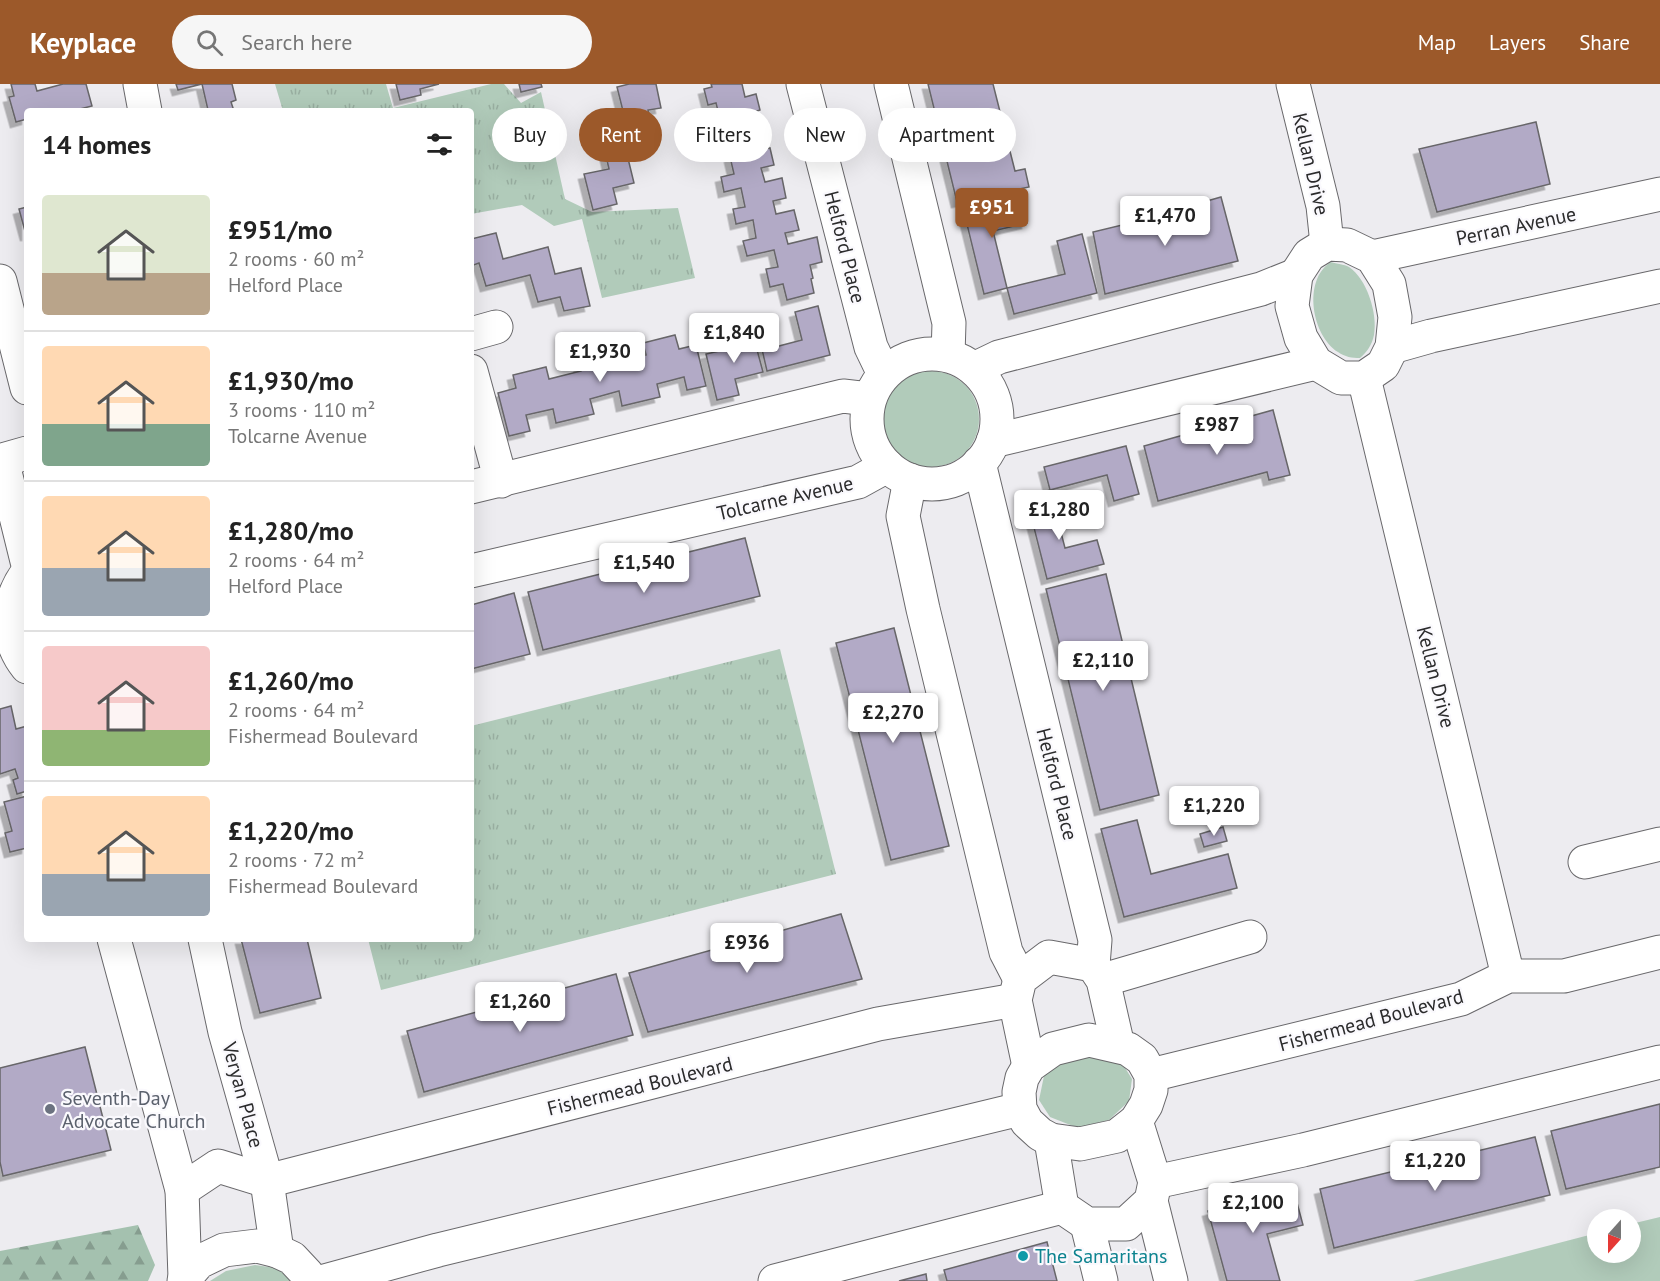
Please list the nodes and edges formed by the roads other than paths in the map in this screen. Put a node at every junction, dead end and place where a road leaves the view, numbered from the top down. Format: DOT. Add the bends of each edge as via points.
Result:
graph roads {
  1 [pos="140,84"];
  2 [pos="803,84"];
  3 [pos="891,84"];
  4 [pos="1293,84"];
  5 [pos="144,108"];
  6 [pos="1660,194"];
  7 [pos="1327,244"];
  8 [pos="1372,257"];
  9 [pos="1296,275"];
  10 [pos="0,281"];
  11 [pos="1660,286"];
  12 [pos="18,317"];
  13 [pos="1392,347"];
  14 [pos="961,362"];
  15 [pos="1316,363"];
  16 [pos="24,364"];
  17 [pos="1364,378"];
  18 [pos="877,386"];
  19 [pos="474,394"];
  20 [pos="986,452"];
  21 [pos="24,454"];
  22 [pos="898,473"];
  23 [pos="486,484"];
  24 [pos="24,549"];
  25 [pos="474,570"];
  26 [pos="24,577"];
  27 [pos="24,663"];
  28 [pos="1660,844"];
  29 [pos="1585,862"];
  30 [pos="1250,937"];
  31 [pos="115,942"];
  32 [pos="207,942"];
  33 [pos="1660,952"];
  34 [pos="1098,972"];
  35 [pos="1508,976"];
  36 [pos="1018,990"];
  37 [pos="1118,1046"];
  38 [pos="1660,1062"];
  39 [pos="1029,1066"];
  40 [pos="1150,1075"];
  41 [pos="1020,1109"];
  42 [pos="1136,1121"];
  43 [pos="1051,1140"];
  44 [pos="267,1181"];
  45 [pos="182,1191"];
  46 [pos="1153,1192"];
  47 [pos="1075,1216"];
  48 [pos="277,1251"];
  49 [pos="184,1280"];
  50 [pos="310,1281"];
  51 [pos="325,1281"];
  52 [pos="776,1281"];
  53 [pos="1101,1281"];
  54 [pos="1171,1281"];
  1 -- 5 [label="street"];
  2 -- 18 [label="street, Helford Place" via="871,347"];
  3 -- 14 [label="street"];
  4 -- 7 [label="street, Kellan Drive" via="1323,206"];
  6 -- 8 [label="street, Perran Avenue"];
  7 -- 8 [label="street" via="1347,245"];
  7 -- 9 [label="street" via="1309,255"];
  8 -- 13 [label="street" via="1389,284 1395,317"];
  9 -- 14 [label="street" via="1261,289 999,357"];
  9 -- 15 [label="street" via="1292,306 1301,338"];
  10 -- 12 [label="street"];
  11 -- 13 [label="street"];
  12 -- 16 [label="street"];
  13 -- 17 [label="street" via="1383,365"];
  14 -- 18 [label="street" via="924,354 902,360"];
  14 -- 20 [label="street, Helford Place" via="987,384 995,402 997,422"];
  15 -- 17 [label="street" via="1341,378"];
  15 -- 20 [label="street"];
  17 -- 35 [label="street, Kellan Drive"];
  18 -- 22 [label="street, Helford Place" via="866,423 872,446"];
  18 -- 23 [label="street"];
  19 -- 23 [label="street"];
  20 -- 22 [label="street" via="964,475 947,482 929,483"];
  20 -- 34 [label="street, Helford Place" via="1095,940"];
  21 -- 24 [label="street" via="2,460"];
  22 -- 25 [label="street, Tolcarne Avenue"];
  22 -- 36 [label="street" via="923,609"];
  26 -- 27 [label="street" via="13,598 9,618 12,639"];
  28 -- 29 [label="street"];
  30 -- 34 [label="street"];
  31 -- 45 [label="street"];
  32 -- 44 [label="street, Veryan Place" via="225,1032"];
  33 -- 35 [label="street, Fishermead Boulevard" via="1564,976"];
  34 -- 36 [label="street" via="1049,957"];
  34 -- 37 [label="street, Helford Place"];
  35 -- 40 [label="street, Fishermead Boulevard" via="1461,999"];
  36 -- 39 [label="street"];
  36 -- 44 [label="street, Fishermead Boulevard"];
  37 -- 39 [label="street" via="1089,1040 1053,1049"];
  37 -- 40 [label="street" via="1142,1059"];
  38 -- 46 [label="street" via="1302,1150"];
  39 -- 41 [label="street" via="1022,1078"];
  40 -- 42 [label="street" via="1151,1090"];
  41 -- 43 [label="street" via="1040,1134"];
  41 -- 51 [label="street"];
  42 -- 43 [label="street" via="1117,1136 1080,1144"];
  42 -- 46 [label="street"];
  43 -- 47 [label="street"];
  44 -- 45 [label="street" via="218,1166"];
  44 -- 48 [label="street, Veryan Place"];
  45 -- 49 [label="street"];
  46 -- 47 [label="street" via="1126,1224"];
  46 -- 54 [label="street"];
  47 -- 52 [label="street"];
  47 -- 53 [label="street"];
  48 -- 49 [label="street" via="257,1246 224,1250 199,1263"];
  48 -- 50 [label="street" via="292,1258"];
}
